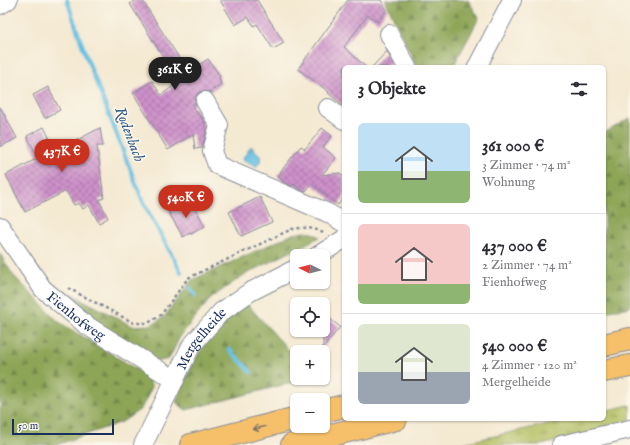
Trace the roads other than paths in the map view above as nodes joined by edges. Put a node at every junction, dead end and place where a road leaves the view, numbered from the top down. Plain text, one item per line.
1 (8, 0) edge
2 (512, 0) edge
3 (0, 5) edge
4 (389, 34) dead end
5 (406, 65) edge
6 (478, 65) edge
7 (206, 101) dead end
8 (328, 108) dead end
9 (342, 118) edge
10 (342, 222) edge
11 (0, 226) edge
12 (337, 238) edge
13 (325, 249) edge
14 (290, 272) edge
15 (630, 339) edge
16 (606, 345) edge
17 (630, 366) edge
18 (606, 371) edge
19 (175, 380) junction
20 (342, 406) edge
21 (330, 409) edge
22 (290, 420) edge
23 (388, 421) edge
24 (630, 429) edge
25 (600, 441) edge
26 (143, 445) edge
27 (191, 445) edge
28 (292, 445) edge
29 (561, 445) edge

1 - 3 street
2 - 6 street
4 - 5 street
7 - 10 street
8 - 9 street
11 - 19 street, Fienhofweg
12 - 13 street
14 - 19 street, Mergelheide
15 - 16 highway
17 - 18 highway
19 - 26 street, Mergelheide
20 - 21 highway
22 -> 27 highway
23 - 28 highway
24 - 25 street
25 - 29 street

